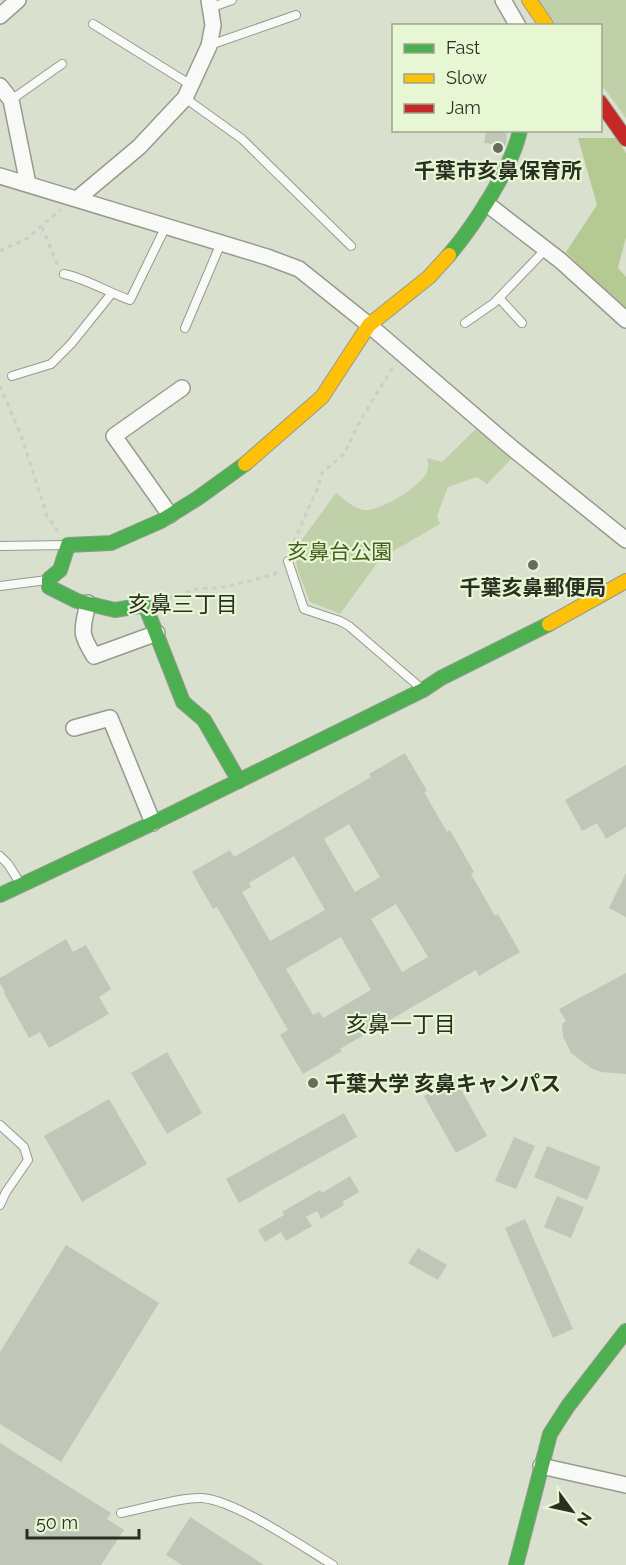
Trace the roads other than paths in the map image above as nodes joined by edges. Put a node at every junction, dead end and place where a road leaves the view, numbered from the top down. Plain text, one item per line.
1 (18, 0) edge
2 (232, 0) edge
3 (502, 0) edge
4 (529, 0) edge
5 (209, 4) edge
6 (296, 15) dead end
7 (0, 16) edge
8 (93, 24) dead end
9 (517, 24) edge
10 (546, 24) edge
11 (209, 46) junction
12 (62, 64) dead end
13 (0, 86) edge
14 (188, 92) junction
15 (11, 100) junction
16 (602, 105) edge
17 (520, 132) edge
18 (626, 139) edge
19 (0, 176) edge
20 (28, 184) junction
21 (75, 198) junction
22 (487, 204) junction
23 (166, 226) junction
24 (221, 243) junction
25 (351, 246) dead end
26 (546, 249) junction
27 (64, 274) road end
28 (112, 293) junction
29 (499, 298) junction
30 (626, 320) edge
31 (465, 323) dead end
32 (522, 323) dead end
33 (369, 325) junction
34 (185, 328) dead end
35 (12, 376) dead end
36 (182, 388) dead end
37 (170, 515) junction
38 (626, 540) edge
39 (68, 545) junction
40 (0, 546) edge
41 (288, 561) road end
42 (49, 579) junction
43 (626, 581) edge
44 (0, 586) edge
45 (88, 603) junction
46 (157, 633) junction
47 (423, 690) junction
48 (74, 728) dead end
49 (239, 781) junction
50 (153, 823) junction
51 (0, 856) edge
52 (21, 884) junction
53 (0, 895) edge
54 (0, 1125) edge
55 (0, 1205) edge
56 (626, 1331) edge
57 (541, 1466) junction
58 (626, 1485) edge
59 (121, 1513) dead end
60 (333, 1565) edge
61 (516, 1565) edge

1 - 7 street
2 - 5 lane
3 - 9 street
4 - 10 street
5 - 11 street
6 - 11 lane
8 - 14 lane
11 - 14 street
12 - 15 lane
13 - 15 street
14 - 21 street
14 - 25 lane
15 - 20 street
16 - 18 street
17 - 22 street
19 - 20 street
20 - 21 street
21 - 23 street
22 - 26 street
22 - 33 street
23 - 24 street
23 - 28 lane
24 - 33 street
24 - 34 lane
26 - 29 lane
26 - 30 street
27 - 28 lane
28 - 35 lane
29 - 31 lane
29 - 32 lane
33 - 37 street
33 - 38 street
36 - 37 street
37 - 39 street
39 - 40 lane
39 - 42 street
41 - 47 lane
42 - 44 lane
42 - 45 street
43 - 47 street
45 - 46 street
45 - 46 street
46 - 49 street
47 - 49 street
48 - 50 street
49 - 50 street
50 - 52 street
51 - 52 lane
52 - 53 street
54 - 55 lane
56 - 57 street
57 - 58 street
57 - 61 street
59 - 60 lane

